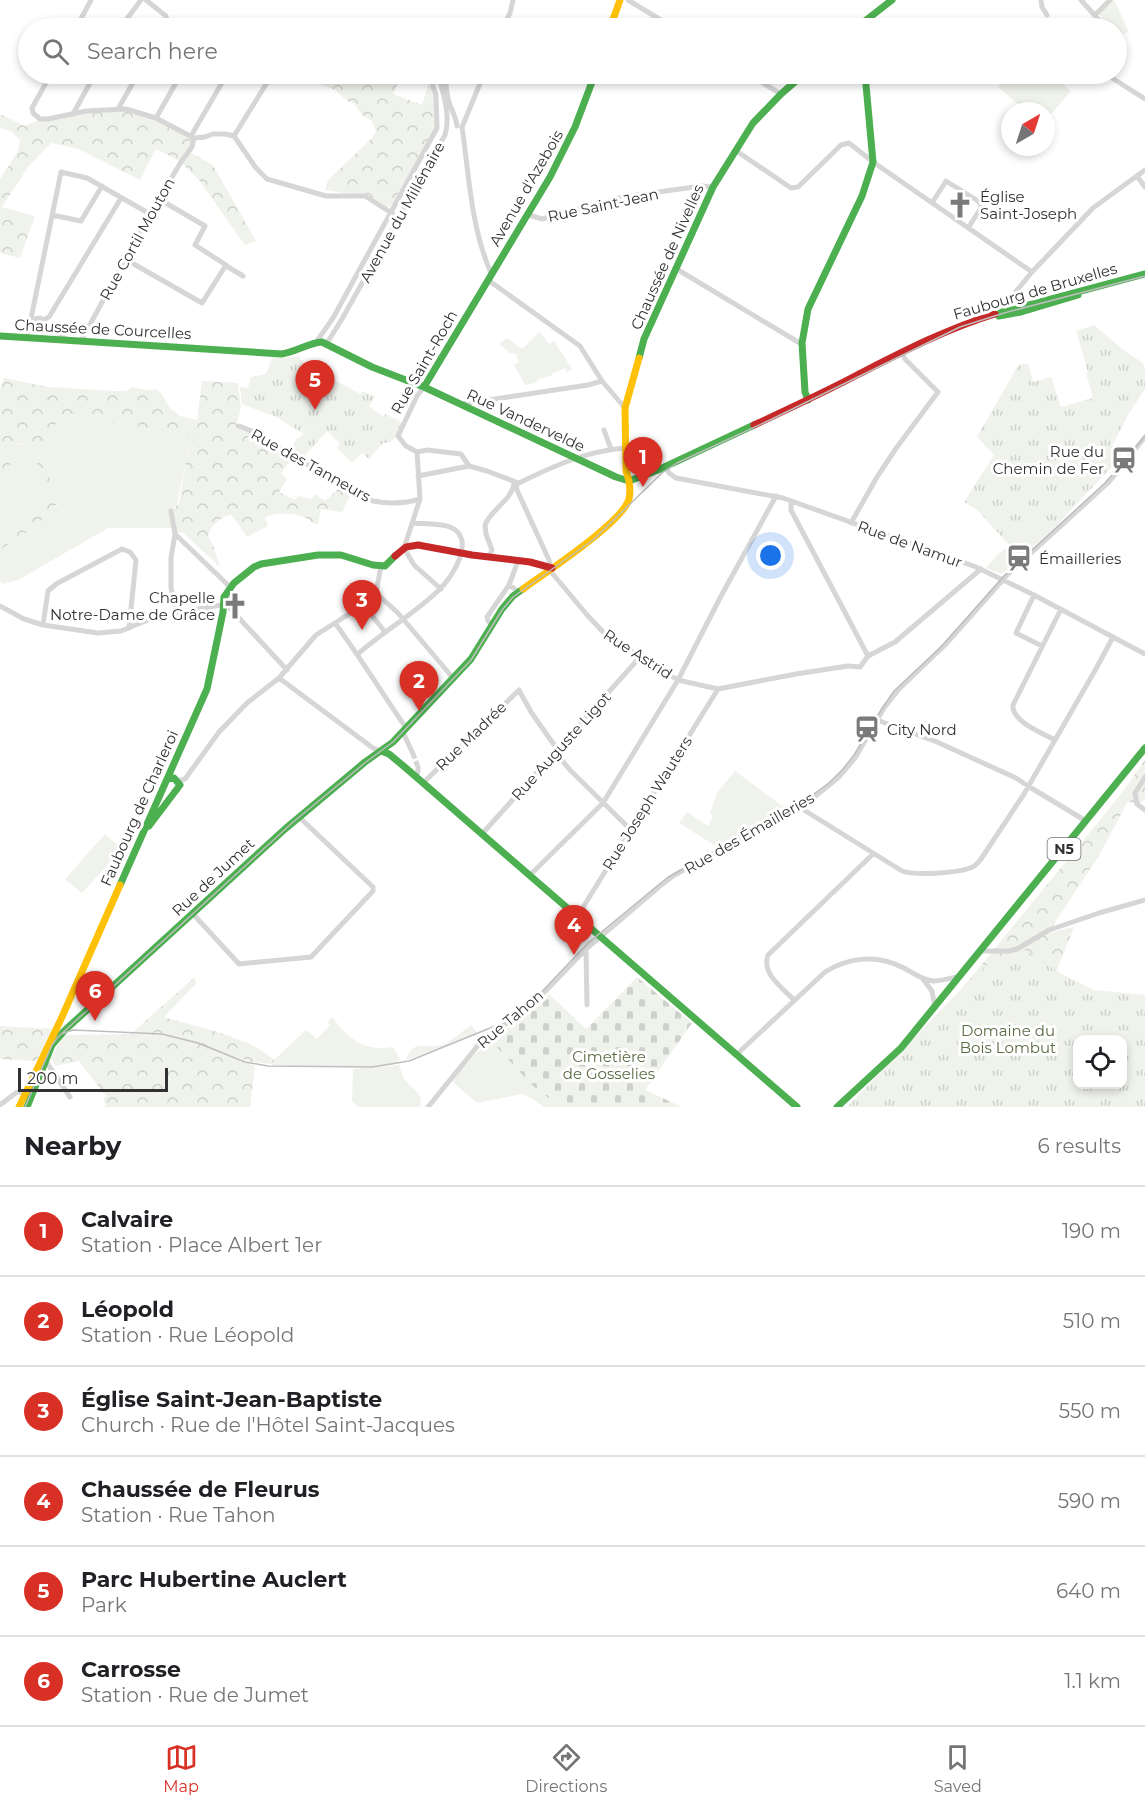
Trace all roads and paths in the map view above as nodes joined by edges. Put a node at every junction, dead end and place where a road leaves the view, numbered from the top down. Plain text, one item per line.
1 (91, 0) edge
2 (141, 0) edge
3 (146, 0) edge
4 (513, 0) edge
5 (620, 0) edge
6 (628, 0) edge
7 (892, 0) edge
8 (1041, 0) edge
9 (1081, 0) edge
10 (1110, 0) edge
11 (1047, 15) dead end
12 (1095, 15) junction
13 (81, 18) edge
14 (128, 18) edge
15 (166, 18) edge
16 (508, 18) edge
17 (614, 18) edge
18 (658, 18) edge
19 (870, 18) edge
20 (1098, 18) edge
21 (45, 84) edge
22 (90, 84) edge
23 (132, 84) edge
24 (175, 84) edge
25 (221, 84) edge
26 (266, 84) edge
27 (432, 84) edge
28 (440, 84) edge
29 (446, 84) edge
30 (479, 84) edge
31 (591, 84) edge
32 (764, 84) edge
33 (792, 84) edge
34 (866, 84) edge
35 (1121, 84) edge
36 (780, 94) junction
37 (1145, 99) edge
38 (118, 109) junction
39 (73, 114) junction
40 (156, 118) junction
41 (459, 126) junction
42 (447, 127) junction
43 (437, 128) junction
44 (234, 136) junction
45 (192, 137) junction
46 (735, 150) junction
47 (873, 162) junction
48 (1145, 170) edge
49 (1137, 176) junction
50 (102, 186) junction
51 (713, 187) junction
52 (1145, 187) edge
53 (121, 198) junction
54 (159, 199) junction
55 (932, 203) junction
56 (392, 213) junction
57 (150, 214) junction
58 (529, 215) junction
59 (51, 216) junction
60 (398, 217) junction
61 (968, 228) junction
62 (125, 259) junction
63 (225, 265) junction
64 (675, 268) junction
65 (1032, 272) junction
66 (1145, 274) edge
67 (243, 276) dead end
68 (490, 277) junction
69 (1145, 278) edge
70 (343, 300) junction
71 (350, 304) junction
72 (1011, 311) junction
73 (43, 320) junction
74 (31, 321) junction
75 (0, 336) edge
76 (27, 338) junction
77 (67, 340) junction
78 (81, 341) junction
79 (317, 341) junction
80 (327, 343) junction
81 (802, 343) junction
82 (902, 354) junction
83 (602, 381) junction
84 (424, 387) junction
85 (808, 400) junction
86 (474, 407) junction
87 (625, 408) junction
88 (238, 426) dead end
89 (604, 430) dead end
90 (1145, 437) edge
91 (625, 448) junction
92 (611, 449) junction
93 (417, 452) junction
94 (574, 458) junction
95 (469, 466) junction
96 (666, 467) junction
97 (418, 476) junction
98 (629, 481) junction
99 (515, 482) junction
100 (515, 490) junction
101 (776, 496) junction
102 (420, 499) junction
103 (791, 501) junction
104 (627, 503) joint
105 (171, 511) dead end
106 (412, 523) junction
107 (851, 523) junction
108 (175, 534) junction
109 (404, 548) junction
110 (462, 554) junction
111 (489, 556) junction
112 (518, 561) junction
113 (381, 566) junction
114 (552, 568) junction
115 (981, 569) junction
116 (1002, 580) junction
117 (509, 585) junction
118 (230, 588) junction
119 (441, 589) junction
120 (518, 591) junction
121 (376, 593) junction
122 (1034, 595) junction
123 (225, 604) junction
124 (0, 606) edge
125 (1061, 609) junction
126 (177, 611) junction
127 (370, 613) dead end
128 (487, 617) junction
129 (403, 619) junction
130 (335, 623) junction
131 (482, 623) dead end
132 (42, 625) junction
133 (493, 625) junction
134 (129, 628) junction
135 (385, 632) junction
136 (1113, 637) junction
137 (1042, 646) junction
138 (358, 654) junction
139 (1145, 654) edge
140 (868, 656) junction
141 (640, 657) junction
142 (287, 670) junction
143 (279, 678) junction
144 (453, 678) junction
145 (678, 680) junction
146 (718, 690) junction
147 (877, 720) junction
148 (405, 730) junction
149 (1055, 740) junction
150 (1145, 748) edge
151 (381, 751) junction
152 (556, 751) junction
153 (413, 754) tunnel mouth
154 (418, 766) tunnel mouth
155 (415, 776) junction
156 (1145, 777) edge
157 (173, 778) junction
158 (424, 783) junction
159 (1028, 786) junction
160 (162, 792) junction
161 (171, 798) junction
162 (603, 803) junction
163 (801, 805) junction
164 (1145, 810) edge
165 (299, 817) junction
166 (1086, 821) junction
167 (631, 830) junction
168 (482, 834) junction
169 (873, 854) junction
170 (529, 876) junction
171 (1145, 900) edge
172 (193, 914) junction
173 (577, 917) junction
174 (600, 937) junction
175 (586, 949) junction
176 (982, 951) junction
177 (963, 975) junction
178 (81, 978) junction
179 (921, 978) junction
180 (794, 1000) junction
181 (587, 1005) dead end
182 (935, 1008) junction
183 (66, 1023) junction
184 (736, 1055) junction
185 (43, 1060) junction
186 (29, 1094) junction
187 (70, 1097) dead end
188 (0, 1105) edge
189 (19, 1107) edge
190 (27, 1107) edge
191 (428, 1107) edge
192 (796, 1107) edge
193 (837, 1107) edge

1 - 13 street
2 - 14 street
3 - 15 street
4 - 16 street
5 - 17 main road
6 - 18 street
7 - 19 main road
8 - 11 street
9 - 12 street
10 - 12 street
12 - 20 street
21 - 39 street
22 - 39 street
23 - 38 street
24 - 40 street
25 - 45 street, Rue Cortil Mouton
26 - 44 street
27 - 43 street, Avenue du Millénaire
28 - 42 street, Avenue du Millénaire
29 - 41 street
30 - 41 street
31 - 58 main road, Avenue d'Azebois
32 - 36 street
33 - 36 main road, Chaussée de Nivelles
34 - 47 main road
35 - 37 street
36 - 46 main road, Chaussée de Nivelles
38 - 39 street
38 - 40 street
40 - 45 street
41 - 42 street
41 - 68 street
42 - 43 street
42 - 60 street, Avenue du Millénaire
43 - 56 street, Avenue du Millénaire
44 - 45 street
44 - 56 street
45 - 54 street, Rue Cortil Mouton
46 - 47 street
46 - 51 main road, Chaussée de Nivelles
47 - 55 street
47 - 81 main road
48 - 49 street
49 - 52 street
49 - 65 street
50 - 53 street
50 - 59 street
50 - 59 street
51 - 58 street, Rue Saint-Jean
51 - 64 main road, Chaussée de Nivelles
53 - 57 street
53 - 73 street
54 - 57 street, Rue Cortil Mouton
54 - 63 street
55 - 61 street
55 - 61 street
56 - 60 street
56 - 70 street, Avenue du Millénaire
57 - 62 street, Rue Cortil Mouton
58 - 68 main road, Avenue d'Azebois
59 - 74 street
60 - 71 street, Avenue du Millénaire
61 - 65 street
62 - 63 street
62 - 78 street, Rue Cortil Mouton
63 - 67 street
64 - 81 street
64 - 87 main road, Chaussée de Nivelles
65 - 72 street
66 - 72 main road, Faubourg de Bruxelles
68 - 83 street
68 - 84 main road, Rue Saint-Roch
69 - 72 main road, Faubourg de Bruxelles
70 - 71 street
70 - 79 street, Avenue du Millénaire
71 - 80 street, Avenue du Millénaire
72 - 82 main road, Faubourg de Bruxelles
73 - 74 street
73 - 77 street
74 - 76 street
75 - 76 main road, Chaussée de Courcelles
76 - 77 main road, Chaussée de Courcelles
77 - 78 main road, Chaussée de Courcelles
78 - 79 main road, Chaussée de Courcelles
79 - 80 main road, Rue Vandervelde
80 - 84 main road, Rue Vandervelde
81 - 85 main road
82 - 85 main road, Faubourg de Bruxelles
82 - 107 street
83 - 86 street
83 - 87 street
84 - 86 main road, Rue Vandervelde
84 - 93 street, Rue Saint-Roch
85 - 96 main road, Faubourg de Bruxelles
86 - 94 main road, Rue Vandervelde
87 - 91 main road, Chaussée de Nivelles
88 - 102 street, Rue des Tanneurs
89 - 92 street
90 - 116 street
91 - 92 street
91 - 98 main road, Chaussée de Nivelles
92 - 94 street
93 - 95 street
93 - 97 street
94 - 98 main road, Rue Vandervelde
94 - 99 street
95 - 97 street
95 - 99 street
96 - 98 main road, Faubourg de Bruxelles
96 - 101 street, Rue de Namur
97 - 102 street
98 - 104 main road, Chaussée de Nivelles
99 - 100 street
100 - 111 street
100 - 114 street, Rue Astrid
101 - 103 street, Rue de Namur
101 - 145 street
102 - 106 street
103 - 107 street, Rue de Namur
103 - 140 street
104 - 114 main road, Rue de Jumet
105 - 108 street
106 - 109 street
106 - 110 street
107 - 115 street, Rue de Namur
108 - 118 street
108 - 126 street
109 - 110 main road
109 - 113 main road
109 - 119 street
110 - 111 main road
110 - 119 street
111 - 112 main road
112 - 114 main road
112 - 117 street
113 - 118 main road
113 - 121 street
114 - 120 main road, Rue de Jumet
114 - 141 street, Rue Astrid
115 - 116 street, Rue de Namur
115 - 140 street
116 - 122 street, Rue de Namur
116 - 147 street, Rue des Émailleries
117 - 120 street
117 - 128 street
118 - 123 main road, Faubourg de Charleroi
119 - 129 street
120 - 133 main road, Rue de Jumet
121 - 129 street
121 - 130 street
122 - 125 street, Rue de Namur
122 - 137 street
123 - 126 street
123 - 142 street
123 - 157 main road, Faubourg de Charleroi
124 - 132 street
125 - 136 street, Rue de Namur
125 - 137 street
126 - 134 street
127 - 135 street
128 - 131 street
128 - 133 street
129 - 135 street
129 - 144 street
130 - 138 street
130 - 142 street
132 - 134 street
132 - 134 street
133 - 144 main road, Rue de Jumet
135 - 138 street
136 - 139 street, Rue de Namur
136 - 149 street
137 - 149 street
138 - 148 street
140 - 146 street
141 - 145 street, Rue Astrid
141 - 152 street, Rue Auguste Ligot
142 - 143 street
143 - 151 street
143 - 157 street
144 - 148 main road, Rue de Jumet
145 - 146 street, Rue Astrid
145 - 162 street
146 - 167 street, Rue Joseph Wauters
147 - 159 street
147 - 163 street, Rue des Émailleries
148 - 151 main road, Rue de Jumet
148 - 153 street
149 - 159 street
150 - 166 main road, N5
151 - 155 main road
151 - 165 main road, Rue de Jumet
152 - 158 street, Rue Madrée
152 - 162 street
152 - 168 street, Rue Auguste Ligot
154 - 155 street
155 - 158 main road
156 - 164 street
157 - 160 main road, Faubourg de Charleroi
157 - 161 main road
158 - 168 main road
159 - 166 street
159 - 169 street
160 - 161 main road
160 - 178 main road, Faubourg de Charleroi
161 - 178 main road
162 - 167 street
162 - 170 street
163 - 169 street
163 - 174 street, Rue des Émailleries
165 - 172 main road, Rue de Jumet
165 - 172 street
166 - 176 main road, N5
167 - 173 street, Rue Joseph Wauters
168 - 170 main road
169 - 180 street
170 - 173 main road
171 - 176 street
172 - 183 main road, Rue de Jumet
173 - 174 main road
174 - 175 street, Rue Tahon
174 - 184 main road
175 - 181 street
175 - 191 street, Rue Tahon
176 - 177 main road, N5
177 - 179 street
177 - 182 main road, N5
178 - 183 main road, Faubourg de Charleroi
179 - 180 street
179 - 182 street
180 - 184 street
182 - 193 main road, N5
183 - 185 main road
183 - 185 main road
184 - 192 main road
185 - 186 main road
185 - 187 street
186 - 188 street
186 - 189 main road
186 - 190 main road

